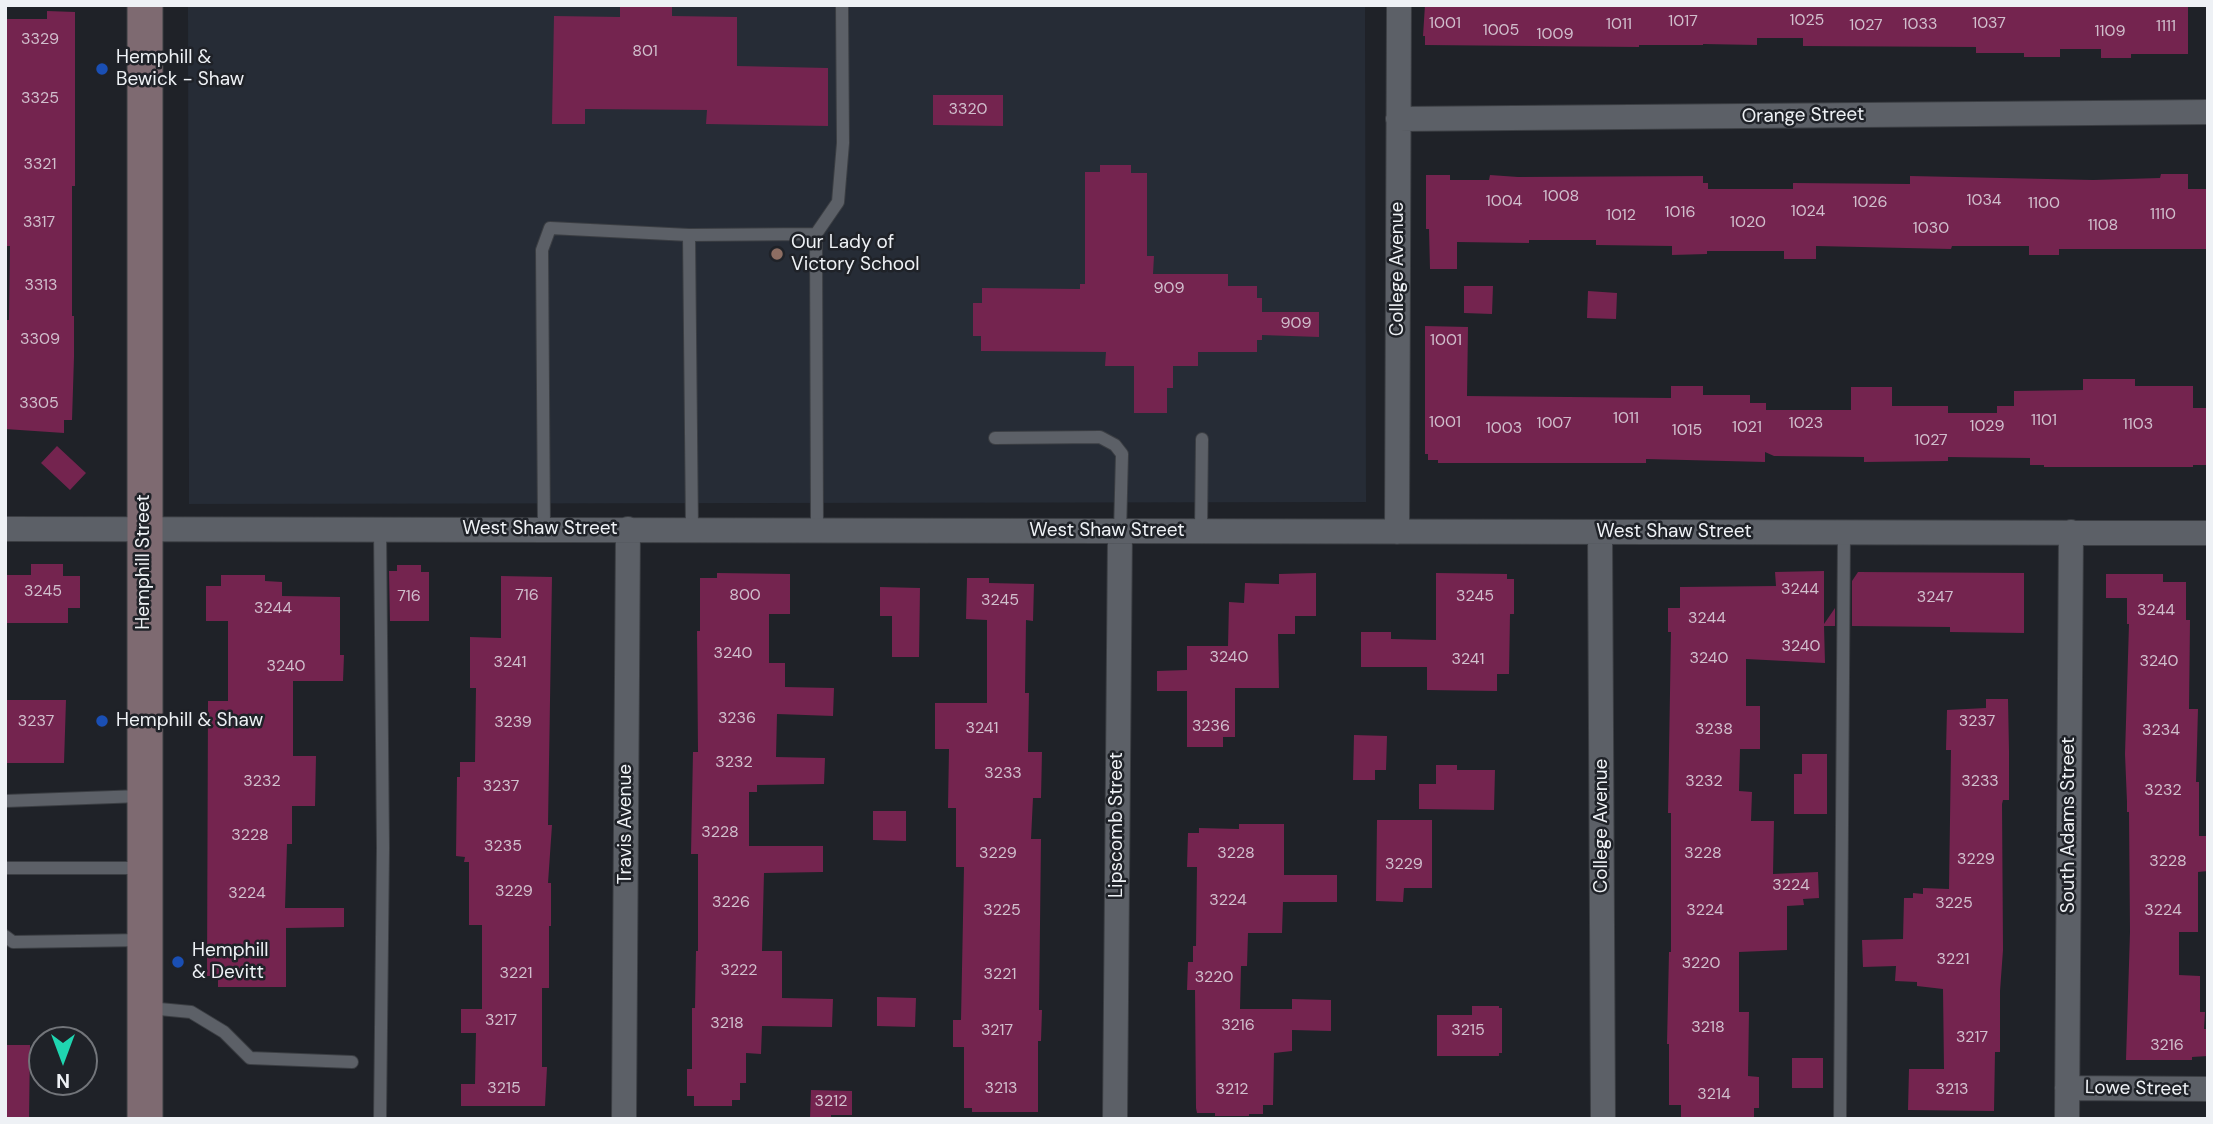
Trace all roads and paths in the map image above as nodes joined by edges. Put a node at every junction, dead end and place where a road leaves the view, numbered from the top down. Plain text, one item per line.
1 (145, 5) edge
2 (842, 5) edge
3 (1399, 5) edge
4 (2208, 112) edge
5 (1398, 119) junction
6 (816, 234) junction
7 (689, 235) junction
8 (995, 438) dead end
9 (1202, 439) dead end
10 (5, 529) edge
11 (144, 529) junction
12 (380, 529) junction
13 (544, 529) junction
14 (628, 529) junction
15 (692, 530) junction
16 (817, 530) junction
17 (1120, 532) junction
18 (1201, 532) junction
19 (1397, 532) junction
20 (1844, 532) junction
21 (2071, 532) junction
22 (1600, 533) junction
23 (2208, 533) edge
24 (145, 796) junction
25 (5, 801) edge
26 (5, 868) edge
27 (145, 868) junction
28 (5, 936) edge
29 (145, 940) junction
30 (145, 1007) junction
31 (352, 1062) dead end
32 (2067, 1088) junction
33 (2208, 1089) edge
34 (145, 1119) edge
35 (380, 1119) edge
36 (624, 1119) edge
37 (1115, 1119) edge
38 (1603, 1119) edge
39 (1840, 1119) edge
40 (2067, 1119) edge

1 - 11 main road, Hemphill Street
2 - 6 lane
3 - 5 street, College Avenue
4 - 5 street, Orange Street
5 - 19 street, College Avenue
6 - 7 lane
6 - 16 lane
7 - 13 lane
7 - 15 lane
8 - 17 lane
9 - 18 lane
10 - 11 street, West Shaw Street
11 - 12 street, West Shaw Street
11 - 24 main road, Hemphill Street
12 - 13 street, West Shaw Street
12 - 35 lane
13 - 14 street, West Shaw Street
14 - 15 street, West Shaw Street
14 - 36 street, Travis Avenue
15 - 16 street, West Shaw Street
16 - 17 street, West Shaw Street
17 - 18 street, West Shaw Street
17 - 37 street, Lipscomb Street
18 - 19 street, West Shaw Street
19 - 22 street, West Shaw Street
20 - 21 street, West Shaw Street
20 - 22 street, West Shaw Street
20 - 39 lane
21 - 23 street, West Shaw Street
21 - 32 street, South Adams Street
22 - 38 street, College Avenue
24 - 25 lane
24 - 27 main road, Hemphill Street
26 - 27 lane
27 - 29 main road, Hemphill Street
28 - 29 lane
29 - 30 main road, Hemphill Street
30 - 31 lane
30 - 34 main road, Hemphill Street
32 - 33 street, Lowe Street
32 - 40 street, South Adams Street

